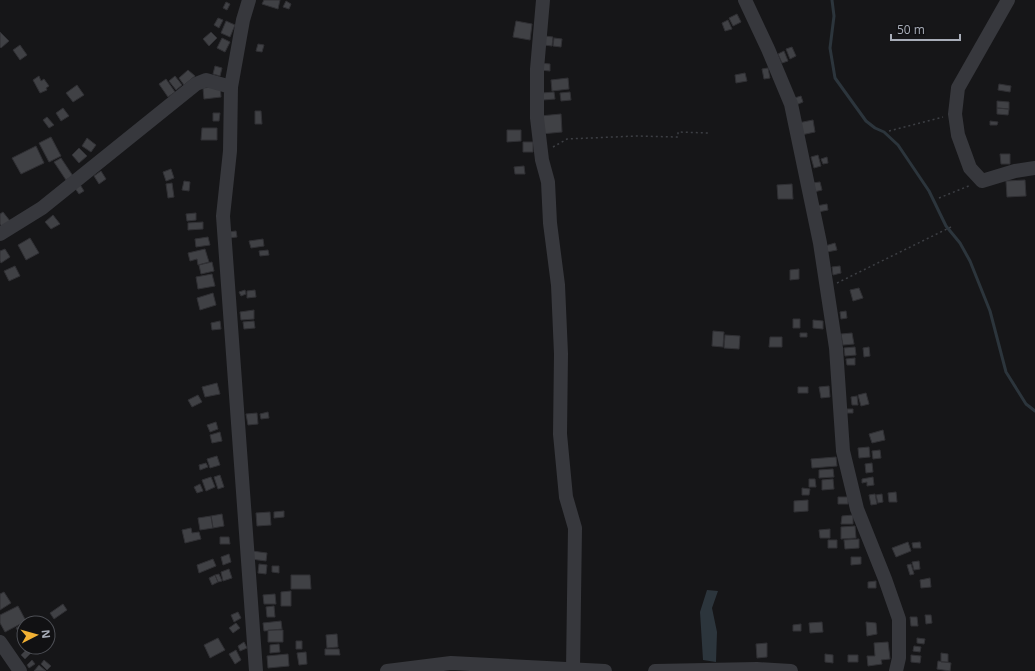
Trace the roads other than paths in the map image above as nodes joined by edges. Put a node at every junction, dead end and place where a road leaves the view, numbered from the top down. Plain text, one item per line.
1 (249, 0) edge
2 (543, 0) edge
3 (745, 0) edge
4 (1008, 0) edge
5 (232, 87) junction
6 (1035, 168) edge
7 (0, 234) edge
8 (0, 642) edge
9 (534, 669) edge
10 (573, 669) junction
11 (20, 671) edge
12 (256, 671) edge
13 (387, 671) edge
14 (605, 671) edge
15 (655, 671) edge
16 (791, 671) edge
17 (896, 671) edge

1 - 5 street
2 - 10 street
3 - 17 street
4 - 6 street
5 - 7 street
5 - 12 street
8 - 11 street
9 - 10 street
9 - 13 street
10 - 14 street
15 - 16 street

